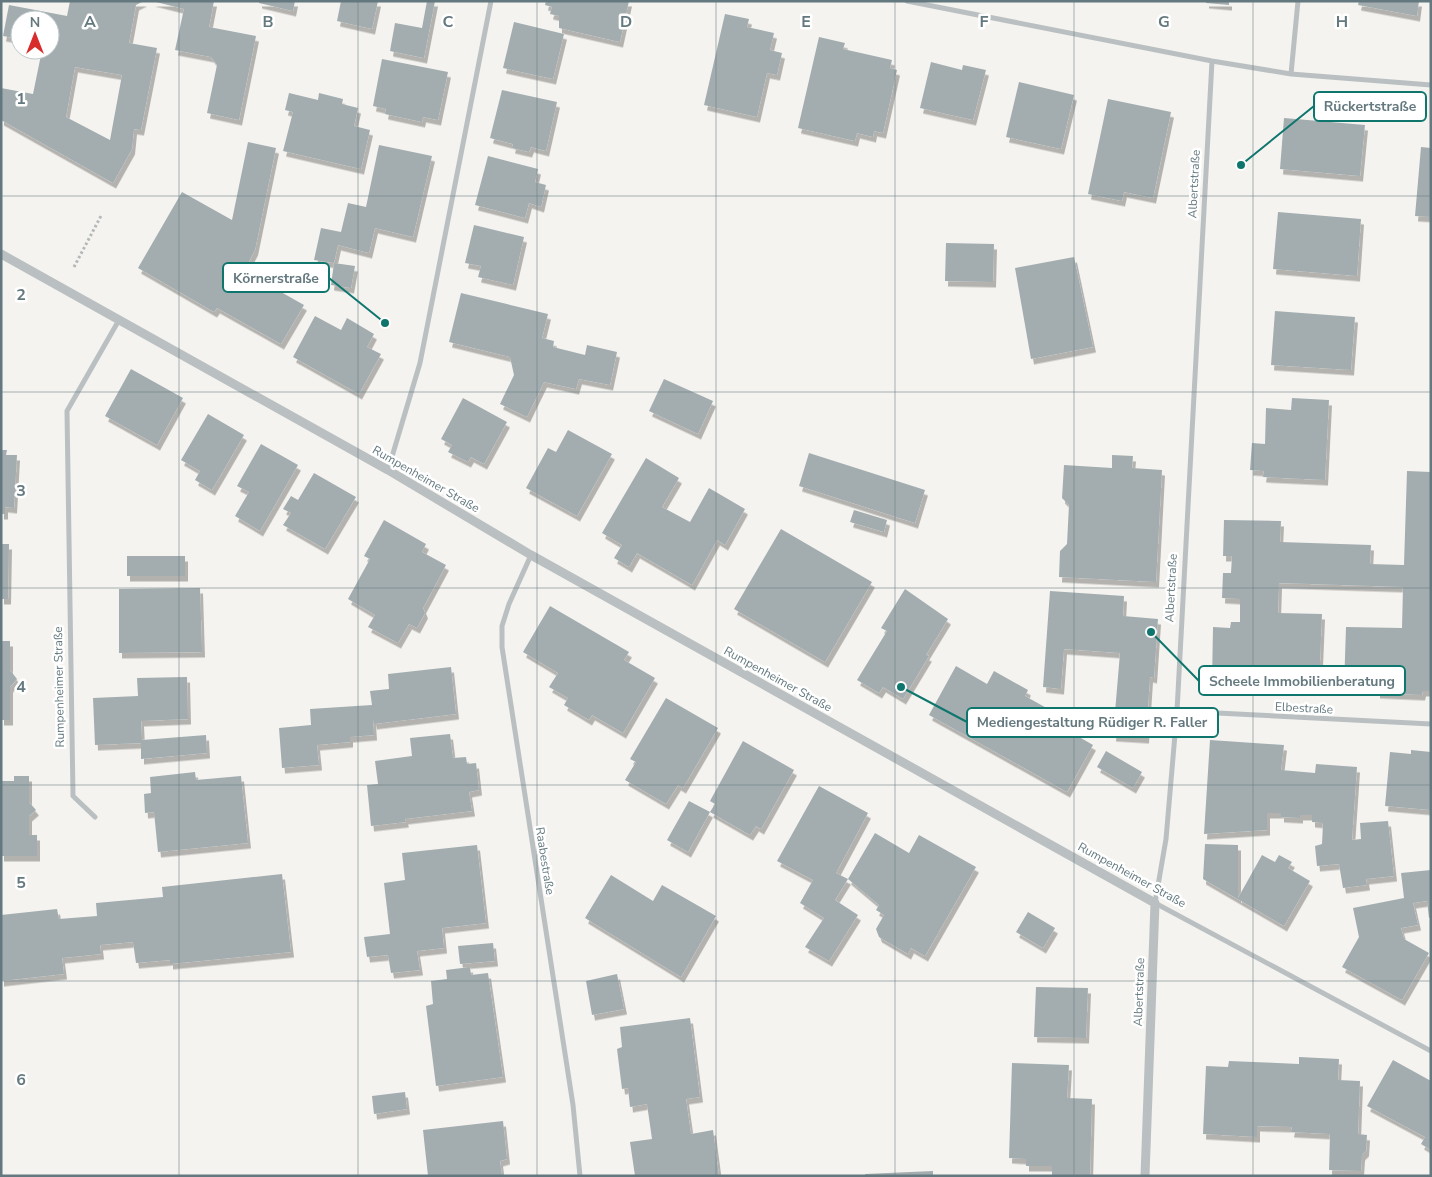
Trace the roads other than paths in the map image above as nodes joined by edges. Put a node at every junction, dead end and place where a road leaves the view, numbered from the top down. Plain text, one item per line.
1 (491, 1) edge
2 (907, 1) edge
3 (1298, 1) edge
4 (1212, 61) junction
5 (1291, 74) junction
6 (1431, 85) edge
7 (1, 254) edge
8 (119, 320) junction
9 (388, 470) junction
10 (531, 555) junction
11 (1177, 711) junction
12 (1431, 724) edge
13 (95, 817) dead end
14 (1155, 903) junction
15 (1431, 1051) edge
16 (580, 1176) edge
17 (1145, 1176) edge

1 - 9 street
2 - 4 street
3 - 5 street
4 - 5 street
4 - 11 street, Albertstraße
5 - 6 street
7 - 8 street, Rumpenheimer Straße
8 - 9 street, Rumpenheimer Straße
8 - 13 street, Rumpenheimer Straße
9 - 10 street, Rumpenheimer Straße
10 - 14 street, Rumpenheimer Straße
10 - 16 street, Raabestraße
11 - 12 street, Elbestraße
11 - 14 street, Albertstraße
14 - 15 street, Rumpenheimer Straße
14 - 17 street, Albertstraße

